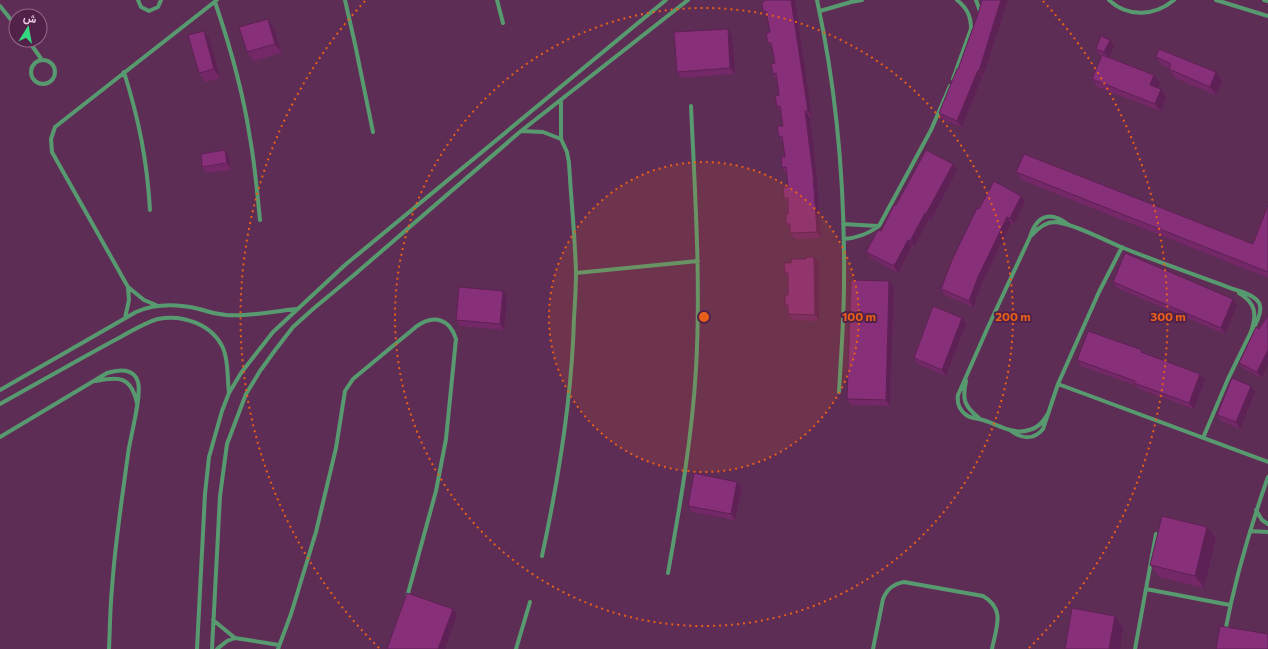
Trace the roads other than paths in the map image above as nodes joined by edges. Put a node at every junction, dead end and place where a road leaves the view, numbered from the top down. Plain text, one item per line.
1 (138, 0) edge
2 (161, 0) edge
3 (345, 0) edge
4 (497, 0) edge
5 (666, 0) edge
6 (688, 0) edge
7 (817, 0) edge
8 (862, 0) edge
9 (957, 0) edge
10 (976, 0) edge
11 (1109, 0) edge
12 (1174, 0) edge
13 (1216, 0) edge
14 (1264, 0) edge
15 (216, 1) edge
16 (1268, 1) edge
17 (982, 5) edge
18 (0, 6) edge
19 (820, 11) junction
20 (8, 16) edge
21 (1268, 16) edge
22 (503, 23) dead end
23 (34, 48) edge
24 (42, 60) junction
25 (124, 72) junction
26 (561, 100) junction
27 (691, 106) dead end
28 (521, 131) junction
29 (373, 132) dead end
30 (562, 139) junction
31 (150, 210) dead end
32 (260, 220) dead end
33 (843, 224) junction
34 (879, 226) junction
35 (844, 239) junction
36 (1122, 247) junction
37 (698, 261) junction
38 (576, 273) junction
39 (128, 287) junction
40 (1233, 290) junction
41 (156, 305) junction
42 (297, 309) junction
43 (124, 319) junction
44 (1251, 332) junction
45 (966, 378) junction
46 (94, 381) junction
47 (1058, 384) junction
48 (0, 390) edge
49 (839, 392) dead end
50 (229, 393) junction
51 (137, 403) junction
52 (0, 404) edge
53 (1049, 412) junction
54 (979, 419) junction
55 (1010, 430) junction
56 (0, 437) edge
57 (1202, 438) junction
58 (1268, 462) edge
59 (1268, 477) edge
60 (1256, 510) junction
61 (1268, 524) edge
62 (1250, 531) junction
63 (1268, 532) edge
64 (1156, 534) edge
65 (542, 556) dead end
66 (668, 573) dead end
67 (1146, 589) junction
68 (407, 599) edge
69 (530, 602) dead end
70 (1230, 605) junction
71 (213, 620) junction
72 (1225, 634) edge
73 (235, 638) junction
74 (278, 647) edge
75 (109, 649) edge
76 (196, 649) edge
77 (212, 649) edge
78 (217, 649) edge
79 (516, 649) edge
80 (874, 649) edge
81 (992, 649) edge
82 (1135, 649) edge

1 - 2 street
3 - 29 street
4 - 22 street
5 - 42 street
6 - 26 street
7 - 19 street
8 - 19 street
9 - 34 street
10 - 17 street
11 - 12 street
13 - 21 street
14 - 16 street
15 - 25 street
15 - 32 street
18 - 20 street
19 - 33 street
23 - 24 street
24 - 24 street
25 - 31 street
25 - 39 street
26 - 28 street
26 - 30 street
27 - 37 street
28 - 30 street
28 - 71 street
30 - 38 street
33 - 34 street
33 - 35 street
34 - 35 street
35 - 49 street
36 - 40 street
36 - 45 street
36 - 47 street
37 - 38 street
37 - 66 street
38 - 65 street
39 - 41 street
39 - 43 street
40 - 44 street
40 - 44 street
41 - 42 street
41 - 43 street
42 - 50 street
43 - 48 street
44 - 57 street
45 - 54 street
45 - 54 street
46 - 51 street
46 - 51 street
46 - 56 street
47 - 53 street
47 - 57 street
50 - 52 street
50 - 76 street
51 - 75 street
53 - 55 street
53 - 55 street
54 - 55 street
57 - 58 street
59 - 60 street
60 - 61 street
60 - 62 street
62 - 63 street
62 - 70 street
64 - 67 street
67 - 70 street
67 - 82 street
68 - 74 street
69 - 79 street
70 - 72 street
71 - 73 street
71 - 77 street
73 - 74 street
73 - 78 street
80 - 81 street

